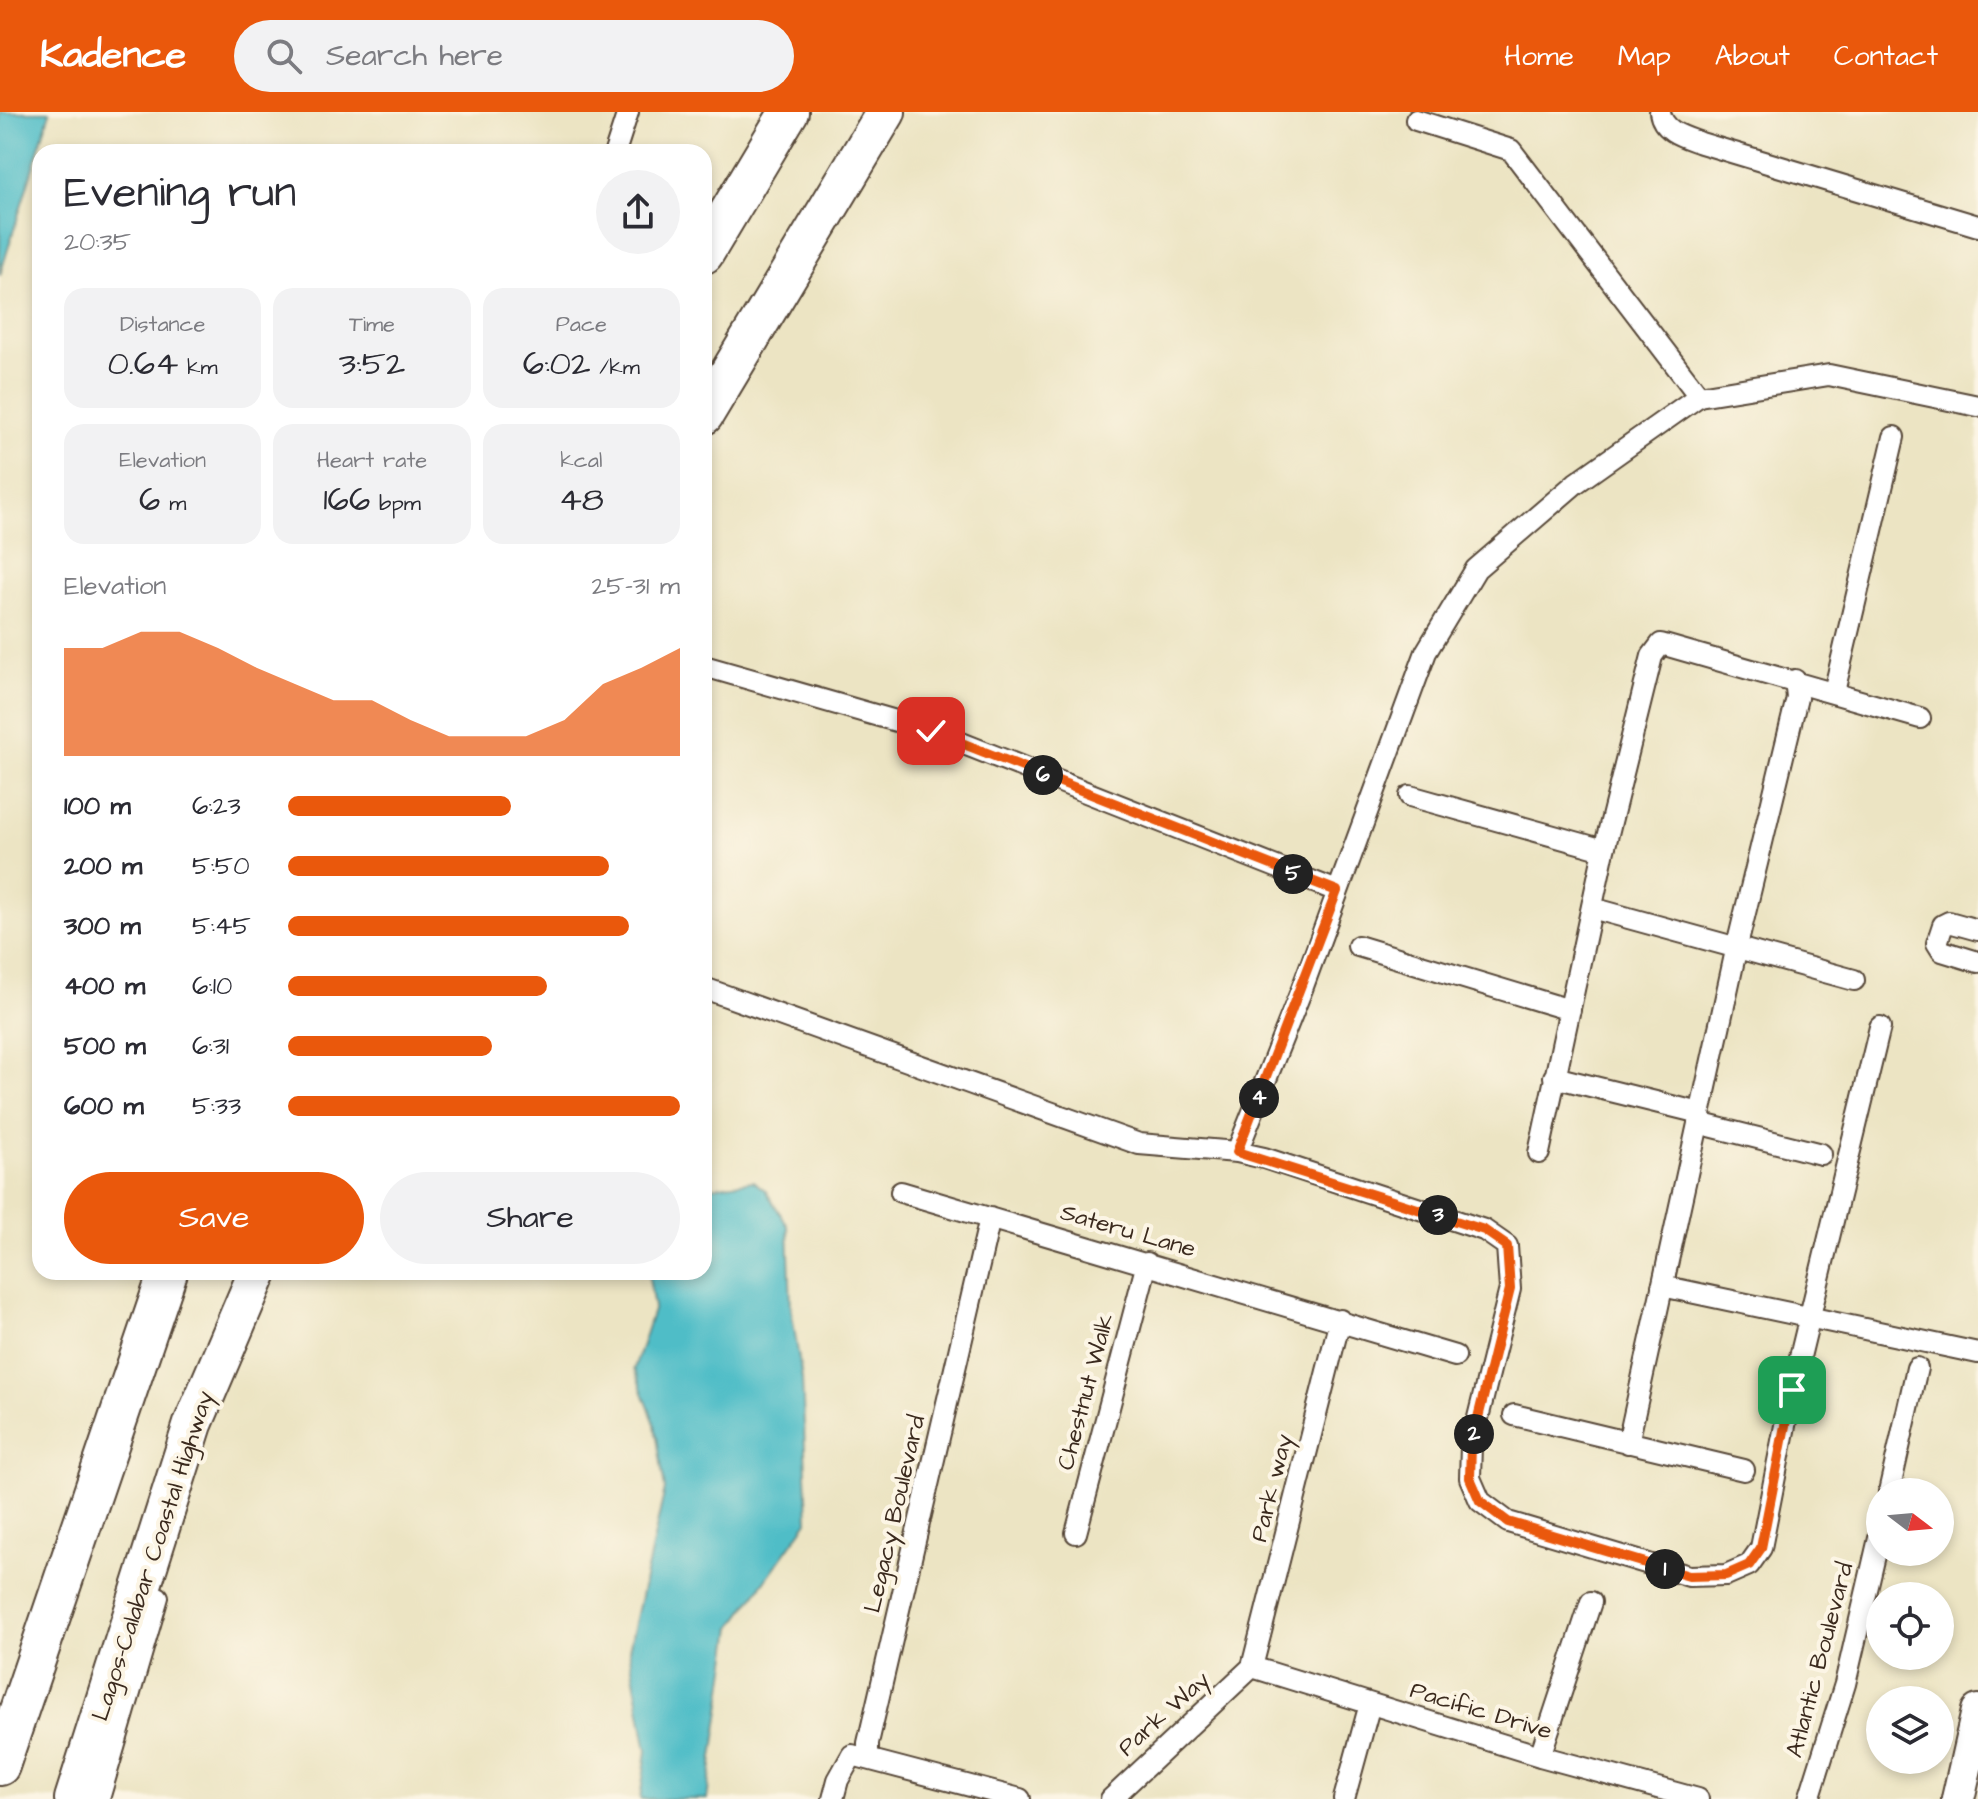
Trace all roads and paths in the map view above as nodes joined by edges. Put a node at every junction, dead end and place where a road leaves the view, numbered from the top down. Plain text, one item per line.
1 (628, 112) edge
2 (789, 112) edge
3 (886, 112) edge
4 (1660, 112) edge
5 (1416, 120) dead end
6 (618, 144) edge
7 (1978, 226) edge
8 (712, 241) edge
9 (1699, 396) junction
10 (712, 402) edge
11 (1978, 406) edge
12 (1894, 437) dead end
13 (712, 668) edge
14 (1795, 680) junction
15 (1834, 692) junction
16 (1920, 718) dead end
17 (1410, 796) dead end
18 (1604, 850) junction
19 (1337, 891) junction
20 (1592, 908) junction
21 (1978, 930) edge
22 (1358, 946) dead end
23 (1737, 946) junction
24 (1978, 962) edge
25 (1854, 980) dead end
26 (712, 991) edge
27 (1570, 1010) junction
28 (1880, 1027) dead end
29 (1554, 1077) junction
30 (1699, 1118) junction
31 (1237, 1152) junction
32 (1539, 1153) dead end
33 (1821, 1154) dead end
34 (901, 1192) dead end
35 (990, 1218) junction
36 (1147, 1263) junction
37 (165, 1280) edge
38 (255, 1280) edge
39 (1662, 1286) junction
40 (1812, 1315) junction
41 (1340, 1320) junction
42 (1978, 1353) edge
43 (1455, 1356) dead end
44 (1917, 1368) dead end
45 (1514, 1415) dead end
46 (1628, 1443) junction
47 (1744, 1470) dead end
48 (1892, 1478) edge
49 (1076, 1533) dead end
50 (1873, 1566) edge
51 (158, 1597) dead end
52 (1591, 1602) dead end
53 (1252, 1667) junction
54 (1370, 1704) junction
55 (1978, 1711) edge
56 (1540, 1756) junction
57 (868, 1759) junction
58 (0, 1766) edge
59 (74, 1799) edge
60 (99, 1799) edge
61 (833, 1799) edge
62 (1020, 1799) edge
63 (1111, 1799) edge
64 (1344, 1799) edge
65 (1698, 1799) edge
66 (1809, 1799) edge
67 (1958, 1799) edge

1 - 6 street
2 - 8 highway
3 - 10 highway
4 - 7 street
5 - 9 street
9 - 11 street
9 - 19 street
12 - 15 street
13 - 19 street
14 - 15 street
14 - 18 street
14 - 23 street
15 - 16 street
17 - 18 street
18 - 20 street
19 - 31 street
20 - 23 street
20 - 27 street
21 - 24 street
22 - 27 street
23 - 25 street
23 - 30 street
26 - 31 street
27 - 29 street
28 - 40 street
29 - 30 street
29 - 32 street
30 - 33 street
30 - 39 street
31 - 40 street
34 - 35 street, Sateru Lane
35 - 36 street, Sateru Lane
35 - 57 street, Legacy Boulevard
36 - 41 street, Sateru Lane
36 - 49 street, Chestnut Walk
37 - 58 highway
38 - 59 highway, Lagos-Calabar Coastal Highway
39 - 40 street
39 - 46 street
40 - 42 street
41 - 43 street, Sateru Lane
41 - 53 street, Park way
44 - 48 street
45 - 46 street
46 - 47 street
50 - 66 street, Atlantic Boulevard
51 - 60 street
52 - 56 street
53 - 54 street, Pacific Drive
53 - 63 street, Park Way
54 - 56 street, Pacific Drive
54 - 64 street
55 - 67 main road
56 - 65 street, Pacific Drive
57 - 61 street
57 - 62 street

